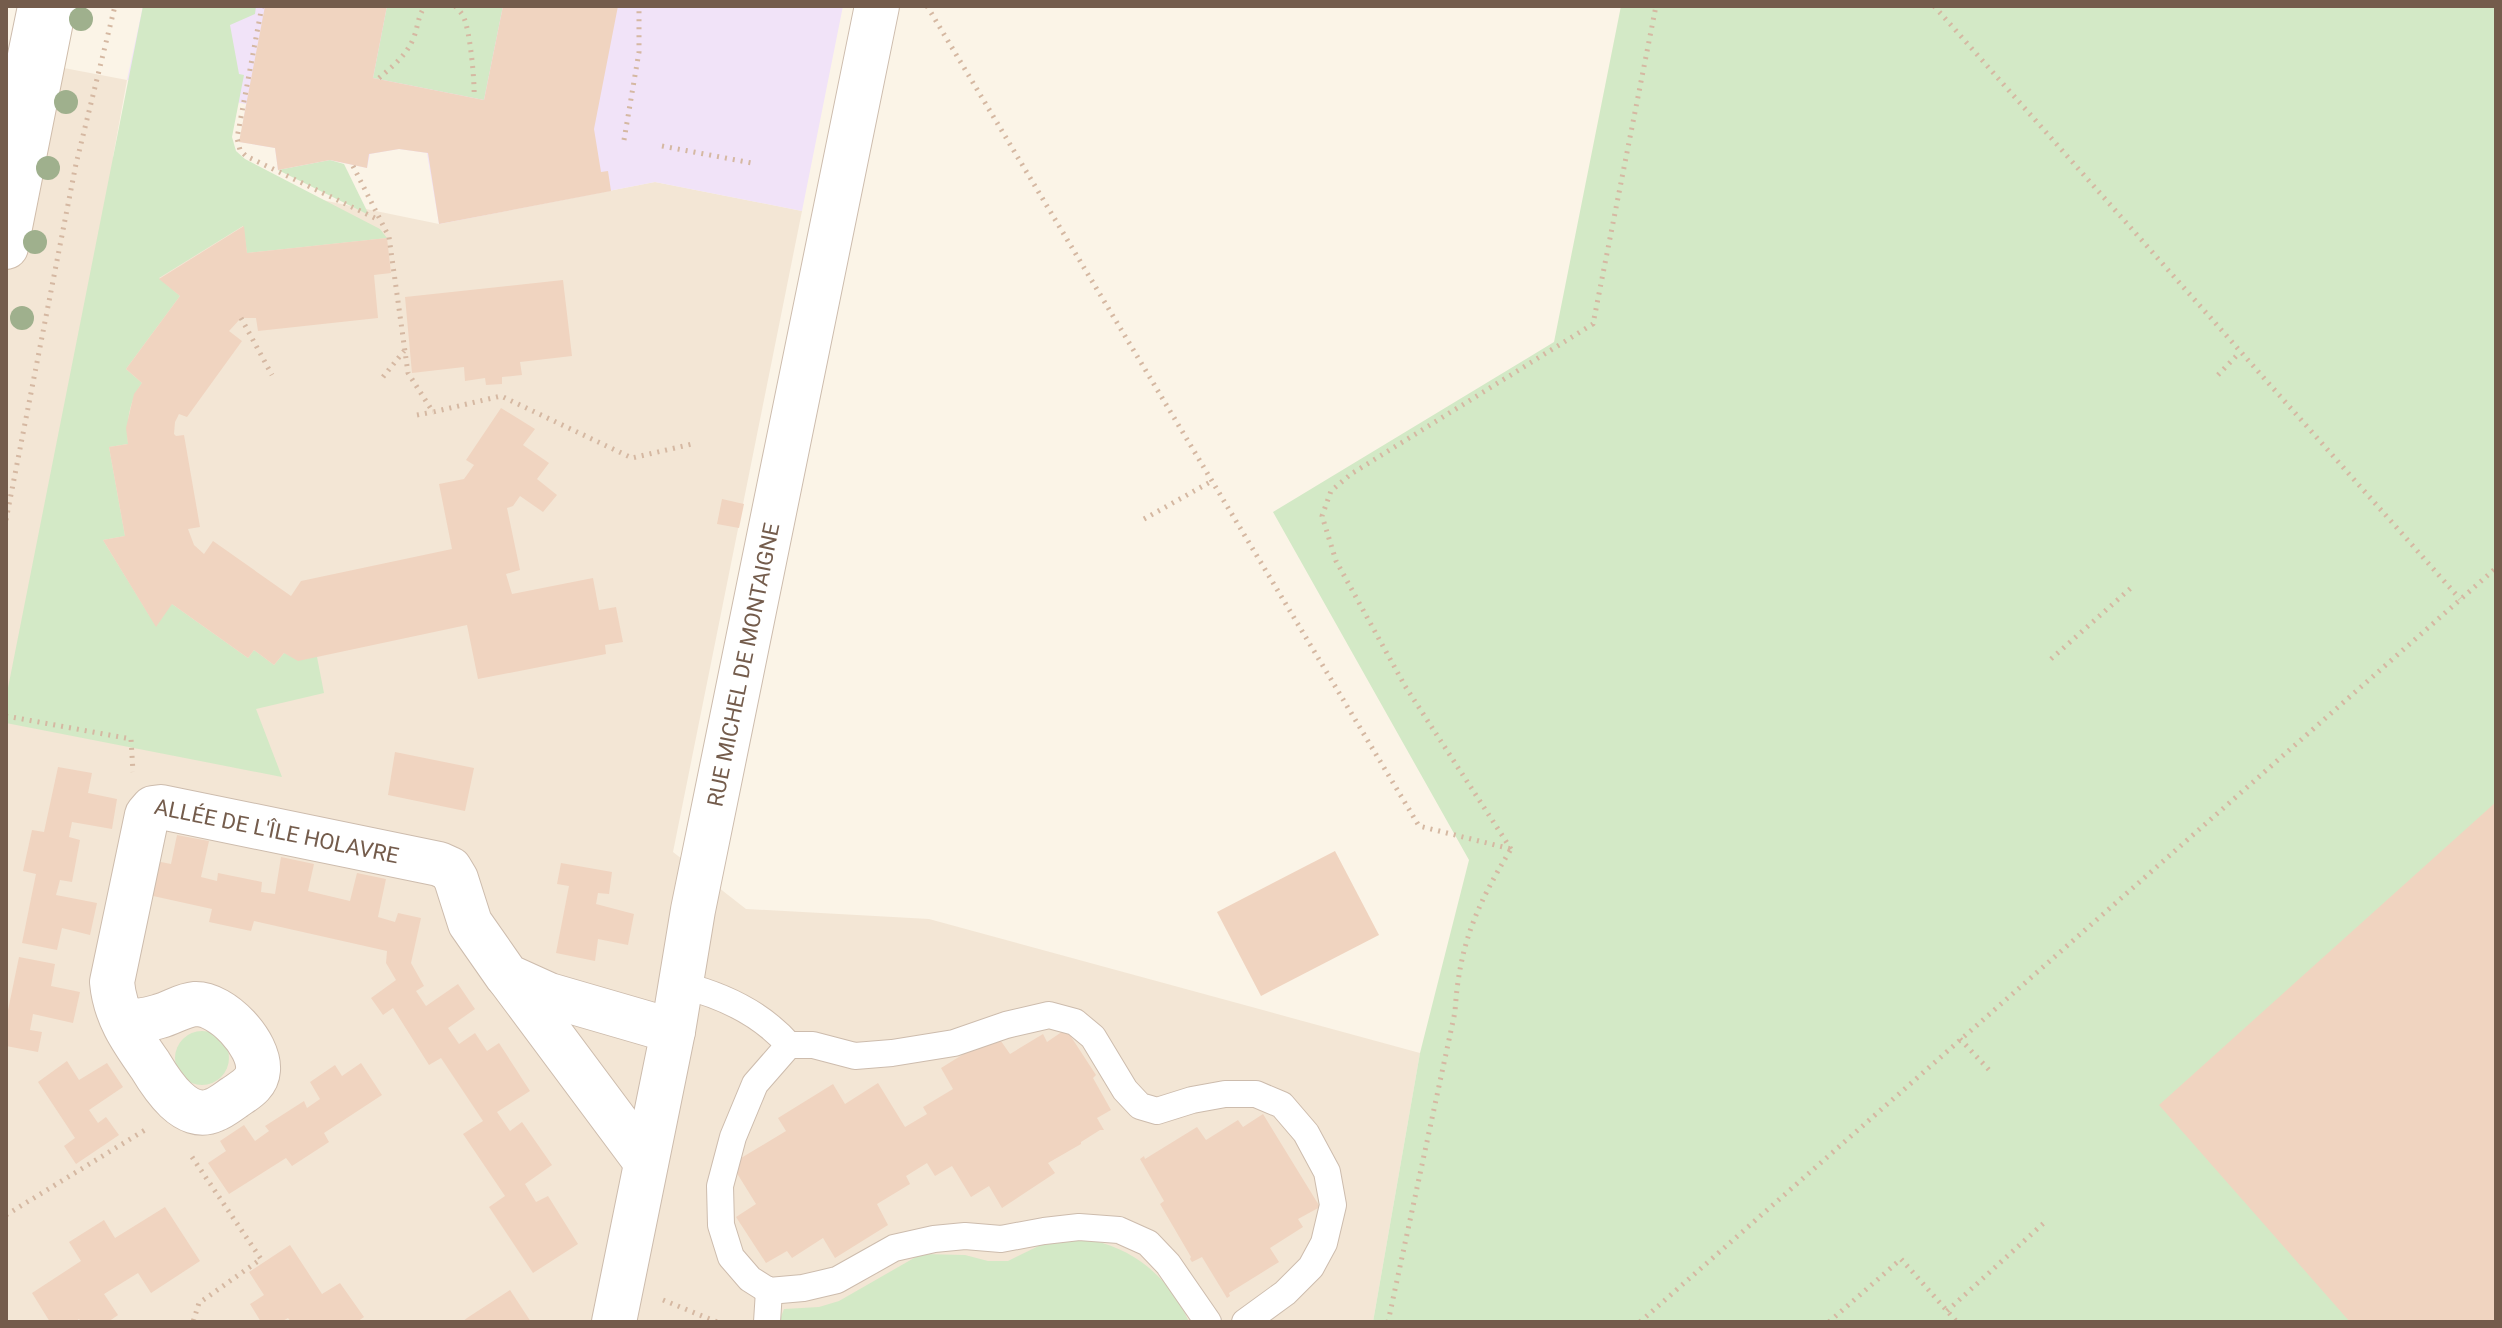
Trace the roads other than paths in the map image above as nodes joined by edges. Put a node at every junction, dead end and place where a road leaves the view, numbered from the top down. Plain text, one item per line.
1 (31, 6) edge
2 (54, 6) edge
3 (877, 6) edge
4 (6, 128) edge
5 (6, 247) edge
6 (507, 976) junction
7 (681, 985) junction
8 (124, 1023) junction
9 (673, 1031) junction
10 (789, 1045) junction
11 (646, 1162) junction
12 (769, 1291) junction
13 (617, 1303) edge
14 (767, 1322) edge
15 (1208, 1322) edge
16 (1245, 1322) edge

1 - 4 lane
2 - 5 street
3 - 7 street, RUE MICHEL DE MONTAIGNE
6 - 8 street, ALLÉE DE L'ÎLE HOLAVRE
6 - 9 street
6 - 11 street, ALLÉE DE L'ÎLE HOLAVRE
7 - 9 street, RUE MICHEL DE MONTAIGNE
7 - 10 lane
8 - 8 street, ALLÉE DE L'ÎLE HOLAVRE
9 - 11 street, RUE MICHEL DE MONTAIGNE
10 - 12 lane
10 - 16 lane
11 - 13 street, RUE MICHEL DE MONTAIGNE
12 - 14 lane
12 - 15 lane

